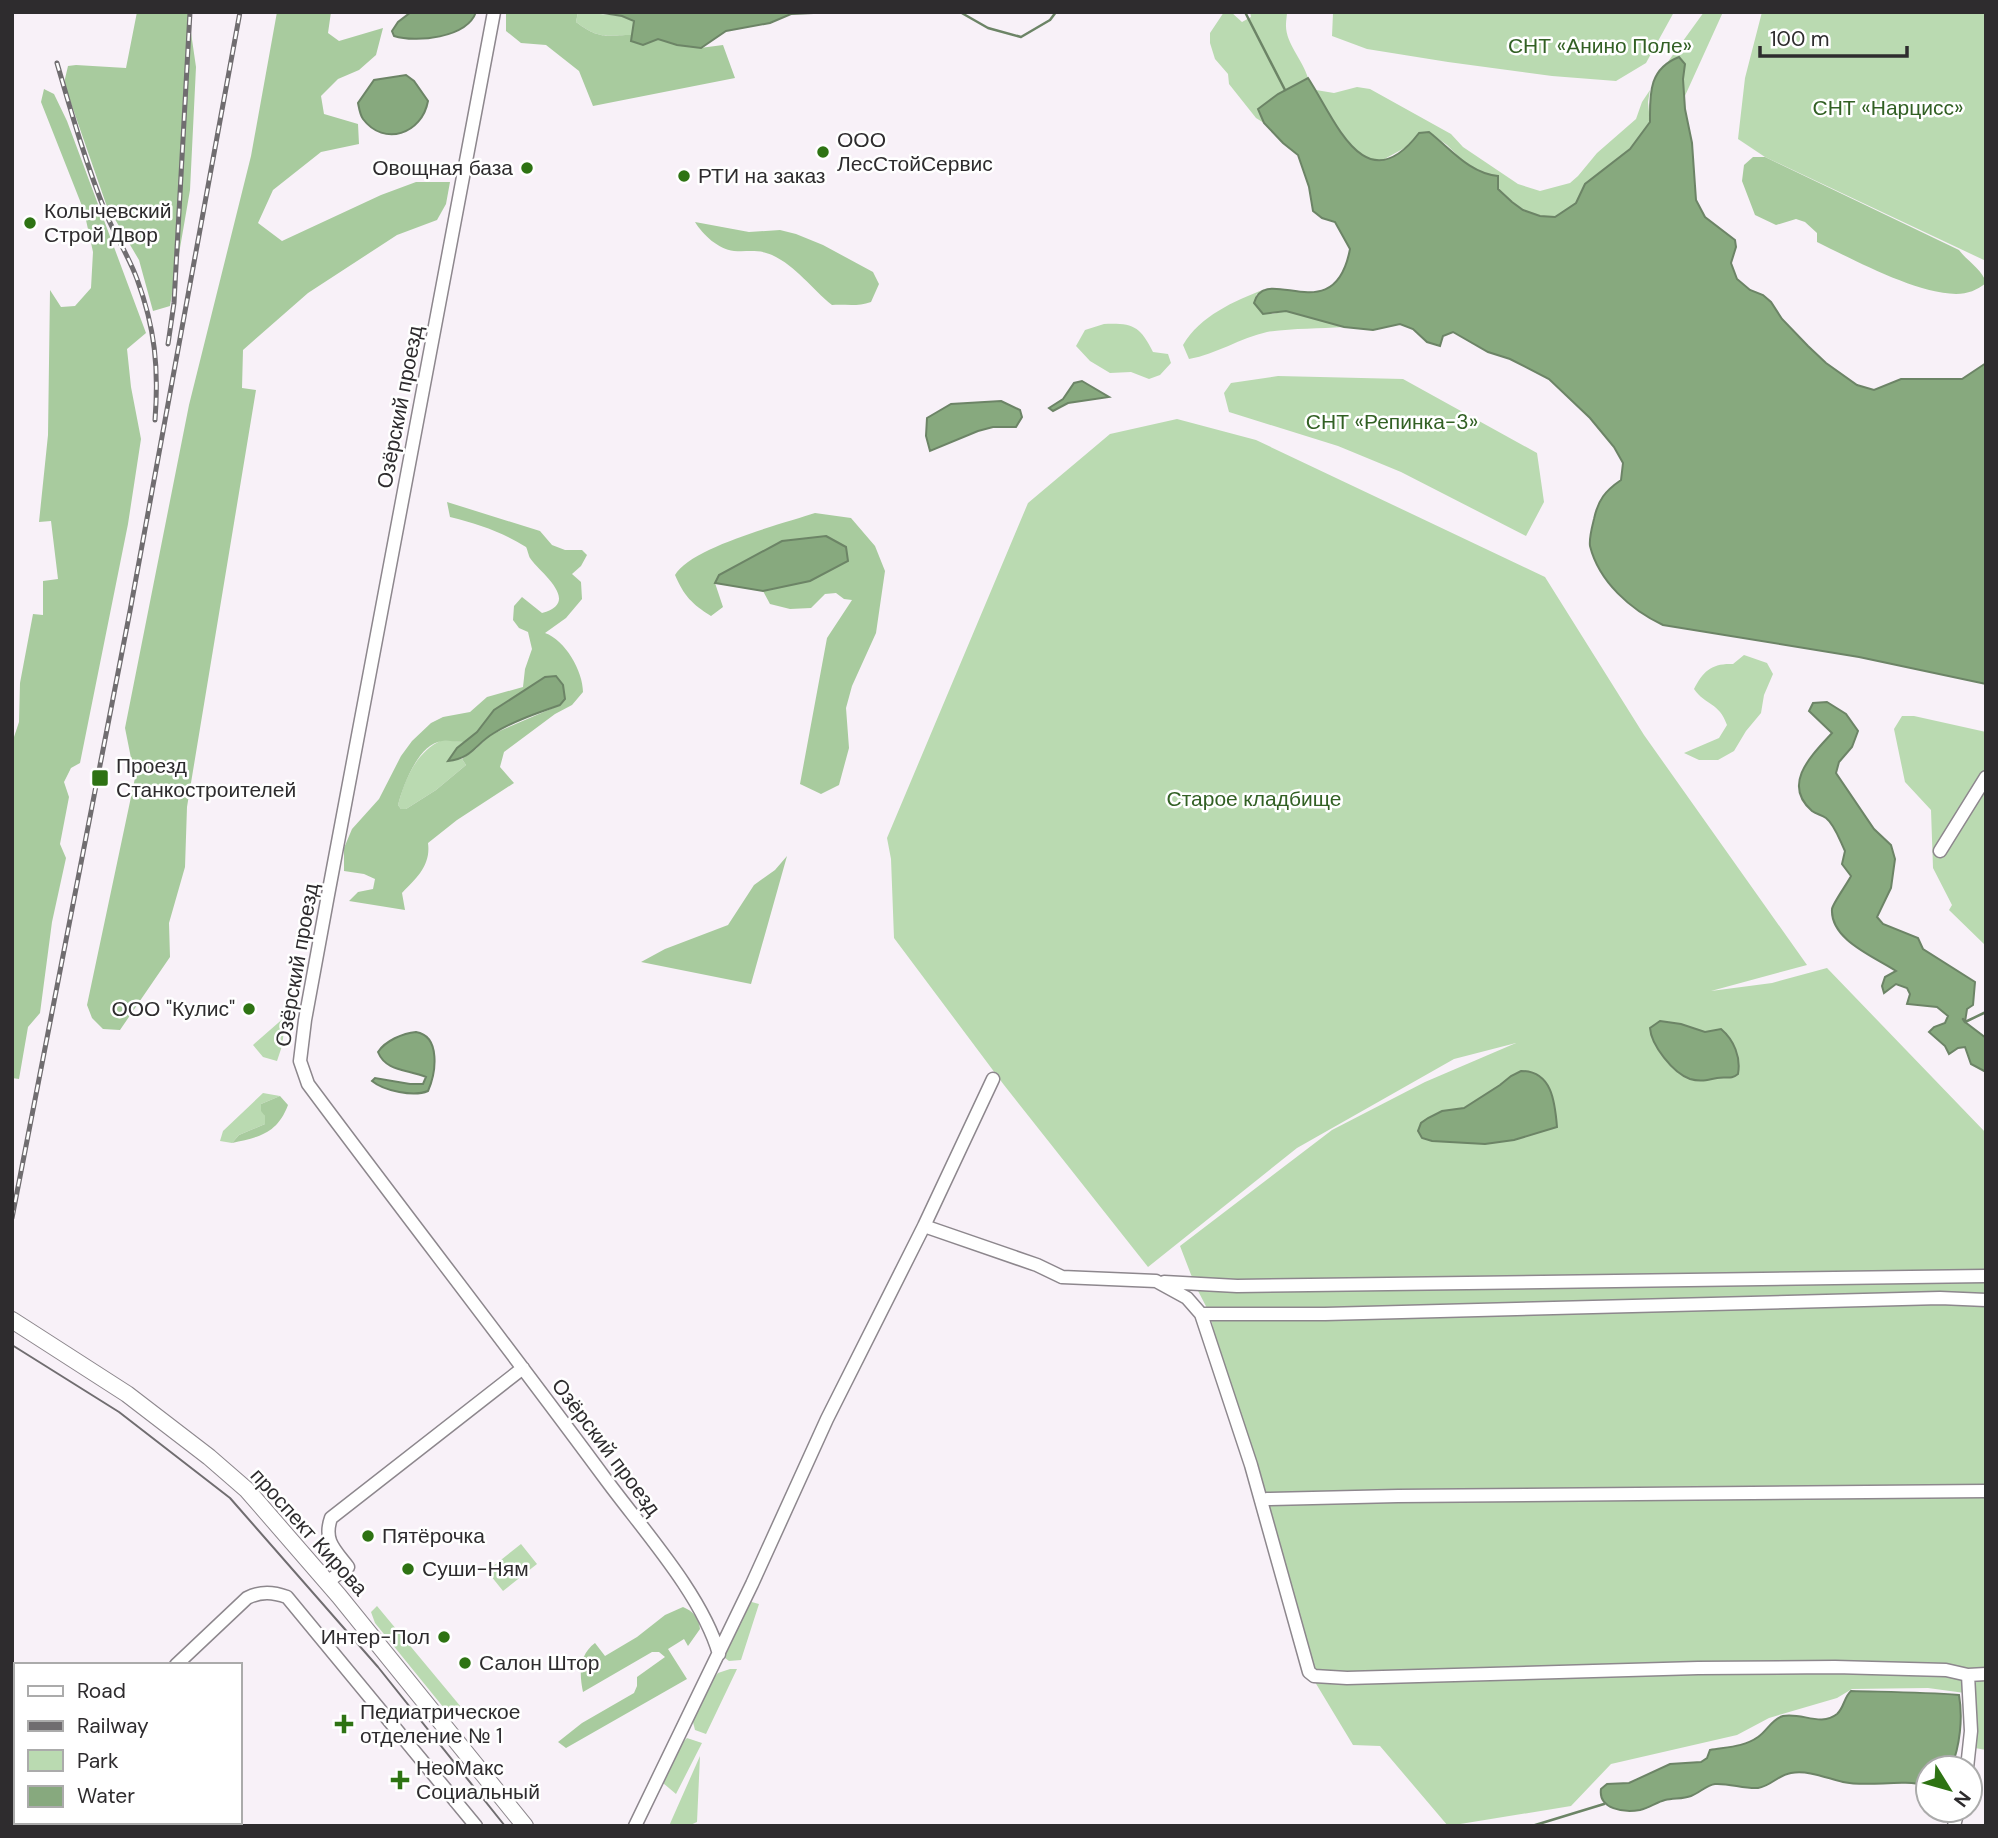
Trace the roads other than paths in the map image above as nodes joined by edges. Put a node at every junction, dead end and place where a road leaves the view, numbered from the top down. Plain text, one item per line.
1 (494, 12) edge
2 (1986, 777) edge
3 (1940, 850) dead end
4 (993, 1079) dead end
5 (925, 1226) junction
6 (1986, 1276) edge
7 (1156, 1281) junction
8 (1986, 1300) edge
9 (1201, 1314) junction
10 (12, 1320) edge
11 (523, 1368) junction
12 (1986, 1491) edge
13 (1267, 1499) dead end
14 (327, 1582) junction
15 (719, 1654) junction
16 (178, 1663) edge
17 (1986, 1674) edge
18 (1968, 1675) junction
19 (1969, 1754) edge
20 (476, 1826) edge
21 (525, 1826) edge
22 (635, 1826) edge

1 - 11 street, Озёрский проезд
2 - 3 street
4 - 5 street
5 - 7 street
5 - 15 street
6 - 7 street
7 - 9 street
8 - 9 street
9 - 18 street
10 - 14 main road, проспект Кирова
11 - 14 street
11 - 15 street, Озёрский проезд
12 - 13 street
14 - 21 main road, проспект Кирова
15 - 22 street
16 - 20 street
17 - 18 street
18 - 19 street

